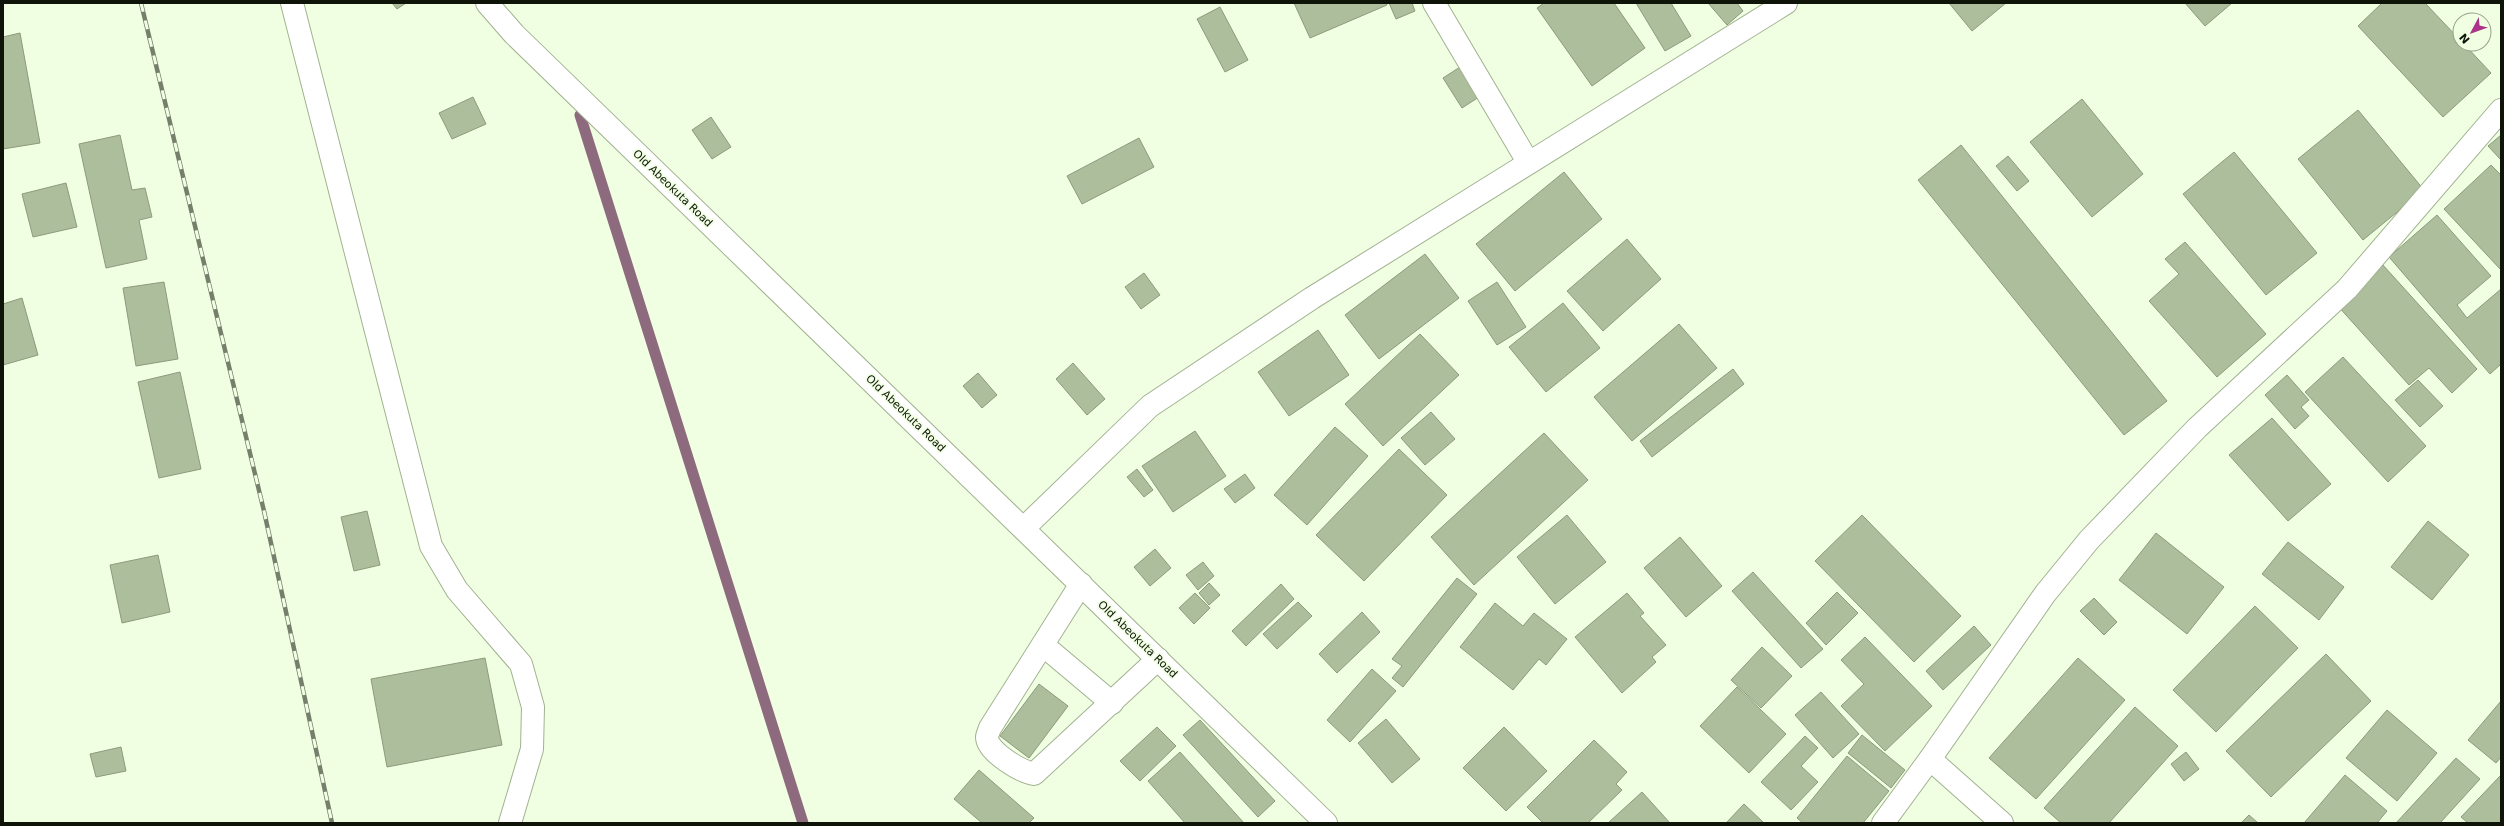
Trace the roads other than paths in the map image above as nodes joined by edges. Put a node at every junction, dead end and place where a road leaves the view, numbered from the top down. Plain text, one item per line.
1 (292, 3) edge
2 (487, 3) edge
3 (1434, 3) edge
4 (1786, 3) edge
5 (2501, 110) edge
6 (1528, 162) junction
7 (1024, 528) junction
8 (1081, 584) junction
9 (1042, 645) junction
10 (1158, 659) junction
11 (1112, 703) junction
12 (1930, 760) junction
13 (510, 823) edge
14 (1326, 823) edge
15 (1882, 823) edge
16 (2002, 823) edge

1 - 13 main road
2 - 7 main road, Old Abeokuta Road
3 - 6 main road
4 - 6 main road
5 - 12 main road
6 - 7 main road
7 - 8 main road, Old Abeokuta Road
8 - 9 main road
8 - 10 main road, Old Abeokuta Road
9 - 11 main road
9 - 11 main road
10 - 11 main road
10 - 14 main road, Old Abeokuta Road
12 - 15 main road
12 - 16 main road

